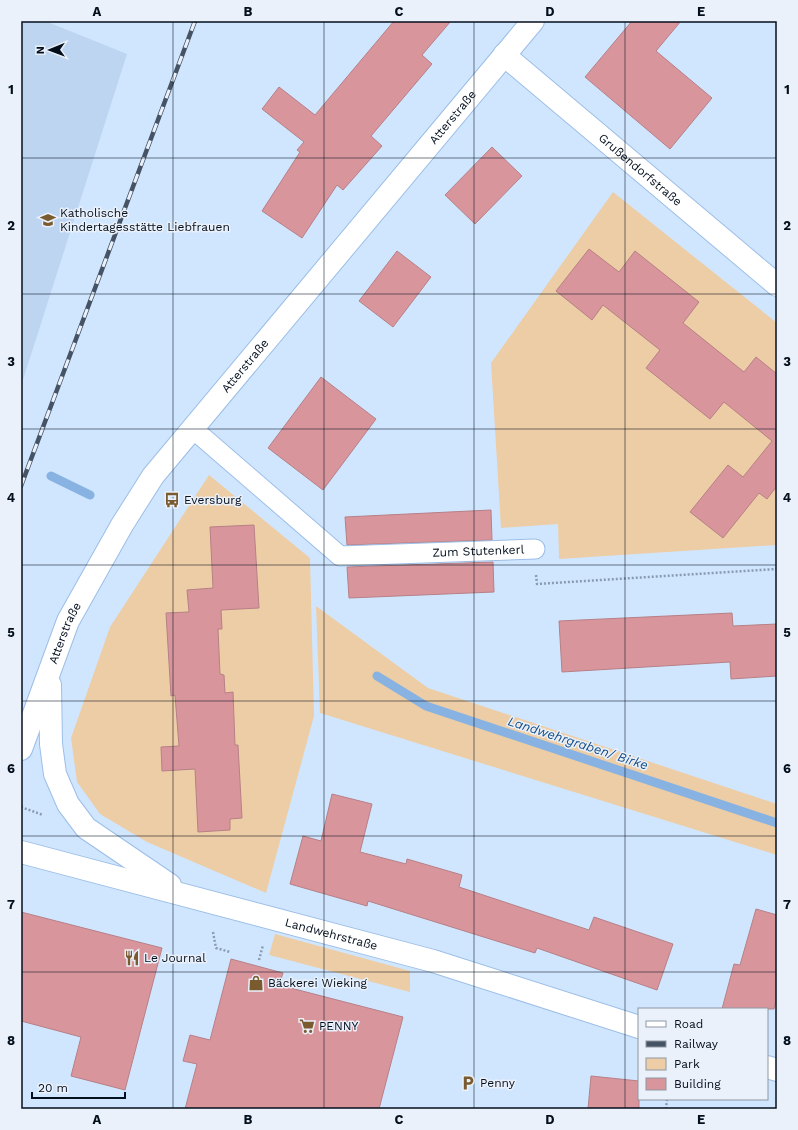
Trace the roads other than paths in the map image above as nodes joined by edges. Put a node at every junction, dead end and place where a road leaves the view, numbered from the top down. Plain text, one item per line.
1 (533, 21) edge
2 (504, 55) junction
3 (777, 285) edge
4 (192, 428) junction
5 (535, 548) road end
6 (50, 672) junction
7 (21, 749) edge
8 (21, 852) edge
9 (184, 894) junction
10 (638, 1027) edge

1 - 2 street, Atterstraße
2 - 3 street, Grußendorfstraße
2 - 4 street, Atterstraße
4 - 5 lane, Zum Stutenkerl
4 - 6 street, Atterstraße
6 - 7 street, Atterstraße
6 - 9 street
8 - 9 street, Landwehrstraße
9 - 10 street, Landwehrstraße

